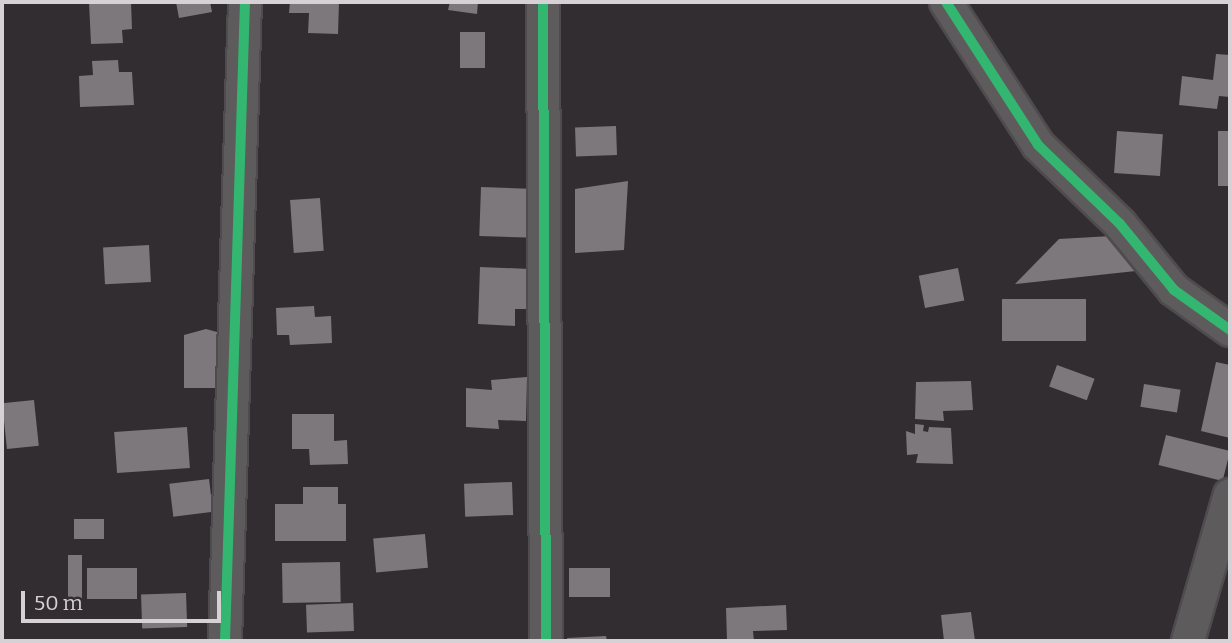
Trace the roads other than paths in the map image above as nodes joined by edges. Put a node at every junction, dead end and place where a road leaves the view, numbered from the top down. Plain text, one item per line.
1 (245, 2) edge
2 (543, 2) edge
3 (946, 2) edge
4 (1230, 330) edge
5 (1230, 495) edge
6 (225, 641) edge
7 (546, 641) edge
8 (1188, 641) edge

1 - 6 street
2 - 7 street
3 - 4 street
5 - 8 street

